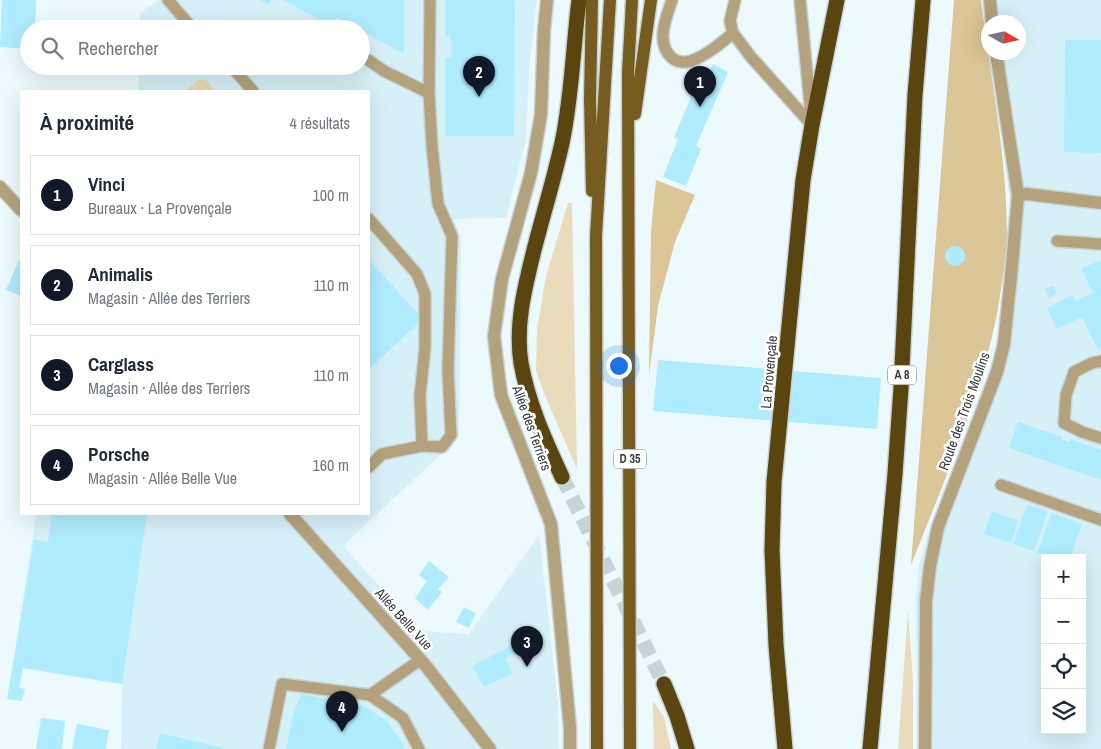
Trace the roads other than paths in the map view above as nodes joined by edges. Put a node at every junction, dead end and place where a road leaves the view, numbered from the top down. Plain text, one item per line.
1 (168, 0) edge
2 (430, 0) edge
3 (547, 0) edge
4 (579, 0) edge
5 (592, 0) edge
6 (610, 0) edge
7 (632, 0) edge
8 (651, 0) edge
9 (672, 0) edge
10 (735, 0) edge
11 (800, 0) edge
12 (837, 0) edge
13 (923, 0) edge
14 (990, 0) edge
15 (991, 15) edge
16 (185, 20) edge
17 (733, 33) junction
18 (997, 60) edge
19 (370, 61) edge
20 (239, 75) edge
21 (252, 90) edge
22 (429, 93) junction
23 (812, 125) junction
24 (628, 169) junction
25 (0, 187) edge
26 (1018, 196) junction
27 (1101, 203) edge
28 (20, 209) edge
29 (370, 220) edge
30 (596, 236) junction
31 (1058, 241) dead end
32 (1101, 244) edge
33 (1101, 361) edge
34 (1101, 438) edge
35 (422, 446) junction
36 (370, 466) edge
37 (562, 477) tunnel mouth
38 (1001, 484) dead end
39 (291, 515) edge
40 (1101, 520) edge
41 (420, 660) junction
42 (664, 684) tunnel mouth
43 (370, 695) junction
44 (269, 749) edge
45 (419, 749) edge
46 (490, 749) edge
47 (570, 749) edge
48 (597, 749) edge
49 (630, 749) edge
50 (687, 749) edge
51 (785, 749) edge
52 (870, 749) edge
53 (925, 749) edge

1 - 16 lane
2 - 22 lane
3 - 47 street, Allée des Terriers
4 - 37 highway
5 - 30 main road, D 35
6 - 30 main road
7 - 24 main road, D 35
8 - 24 main road
9 - 17 lane
10 - 17 lane
11 - 23 lane
12 - 23 highway, La Provençale
13 - 52 highway, A 8
14 - 15 street
17 - 23 lane
18 - 26 street, Route des Trois Moulins
19 - 22 lane
20 - 21 lane
22 - 35 lane
23 - 51 highway, La Provençale
24 - 49 main road, D 35
25 - 28 street
26 - 27 street
26 - 53 street, Route des Trois Moulins
29 - 35 lane
30 - 48 main road, D 35
31 - 32 lane
33 - 34 lane
35 - 36 lane
38 - 40 lane
39 - 41 street, Allée Belle Vue
41 - 43 lane
41 - 46 street, Allée Belle Vue
42 - 50 highway
43 - 44 lane
43 - 45 lane

